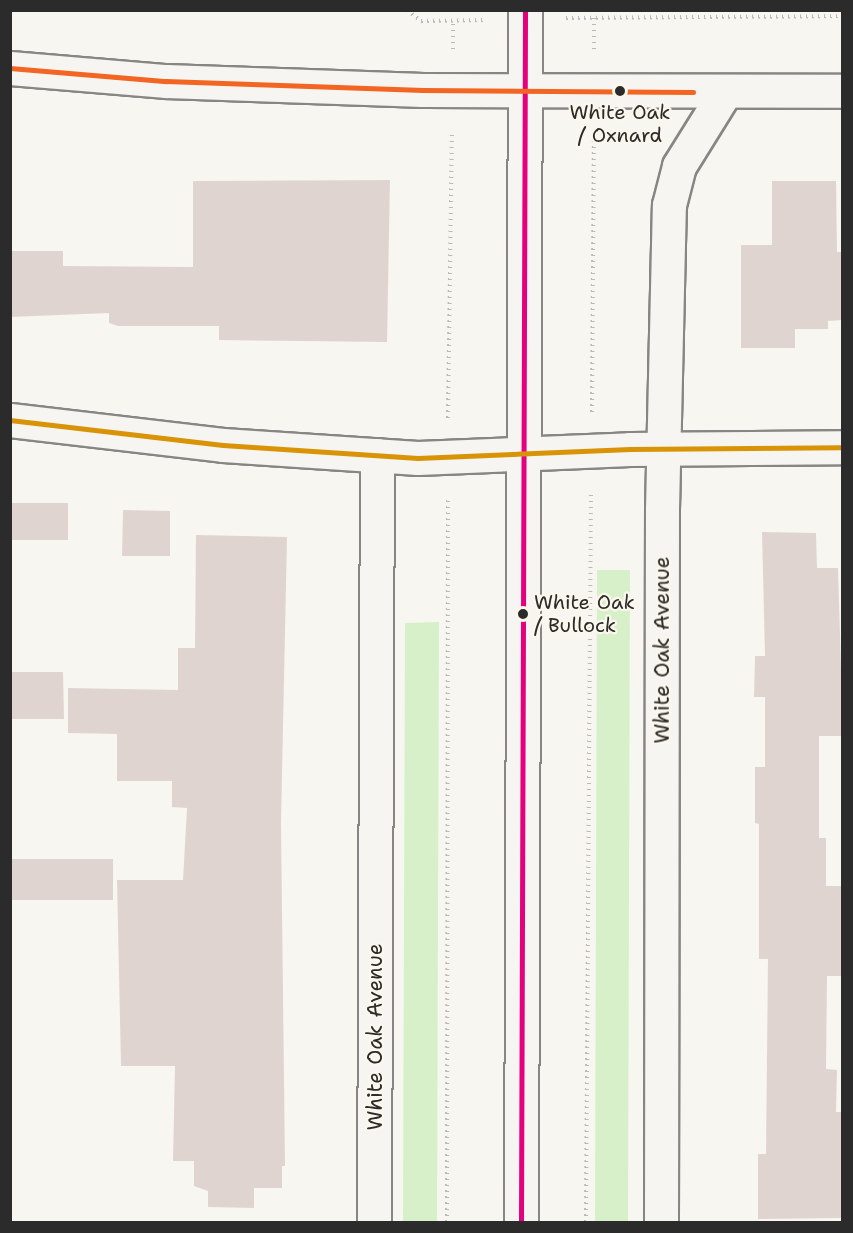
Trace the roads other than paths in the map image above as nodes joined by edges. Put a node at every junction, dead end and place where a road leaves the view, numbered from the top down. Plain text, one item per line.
1 (525, 10) edge
2 (10, 68) edge
3 (843, 91) edge
4 (524, 92) junction
5 (725, 92) junction
6 (10, 420) edge
7 (843, 447) edge
8 (664, 448) junction
9 (522, 454) junction
10 (377, 455) junction
11 (374, 1222) edge
12 (521, 1222) edge
13 (661, 1222) edge

1 - 4 street
2 - 4 street
3 - 5 street
4 - 5 street
4 - 9 street
5 - 8 street, White Oak Avenue
6 - 10 street
7 - 8 street
8 - 9 street
8 - 13 street, White Oak Avenue
9 - 10 street
9 - 12 street
10 - 11 street, White Oak Avenue

